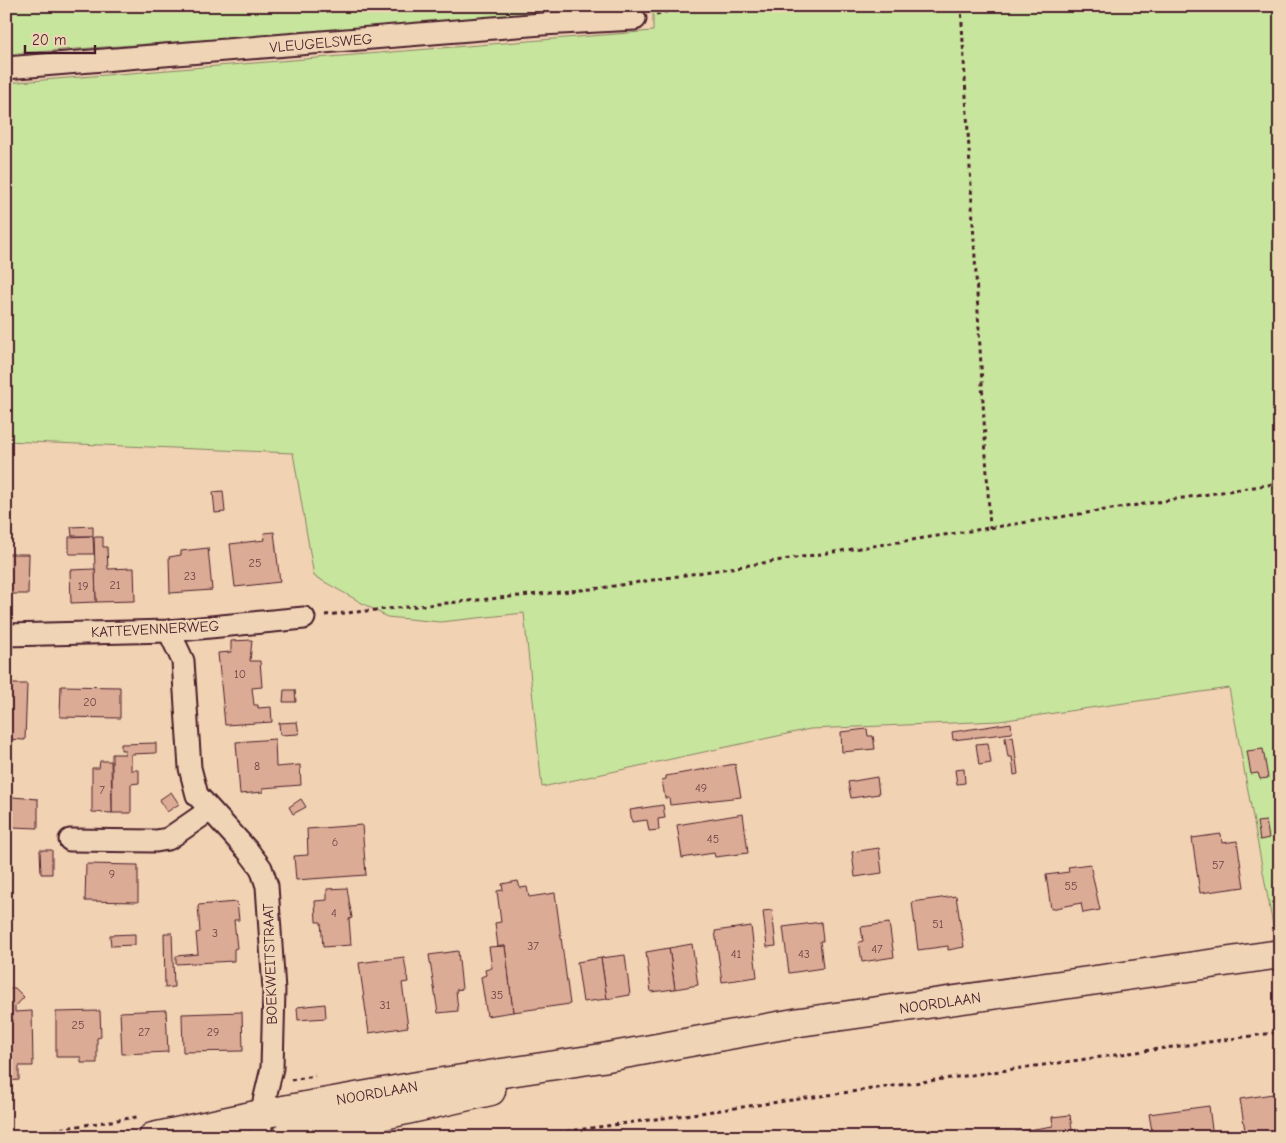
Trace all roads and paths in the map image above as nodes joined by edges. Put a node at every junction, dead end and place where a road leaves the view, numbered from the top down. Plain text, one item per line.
1 (695, 6) edge
2 (961, 6) edge
3 (635, 19) joint
4 (6, 68) edge
5 (1280, 483) edge
6 (990, 528) junction
7 (304, 618) joint
8 (169, 631) junction
9 (6, 635) edge
10 (210, 810) junction
11 (70, 840) dead end
12 (1280, 954) edge
13 (1280, 1032) edge
14 (602, 1058) junction
15 (261, 1125) edge
16 (153, 1137) edge
17 (286, 1137) edge
18 (527, 1137) edge

1 - 3 path
2 - 6 path
3 - 4 street, VLEUGELSWEG
5 - 6 path
6 - 7 path
7 - 8 street, KATTEVENNERWEG
8 - 9 street, KATTEVENNERWEG
8 - 10 street, BOEKWEITSTRAAT
10 - 11 street
10 - 15 street, BOEKWEITSTRAAT
12 - 14 main road, NOORDLAAN
13 - 18 path
14 - 15 main road, NOORDLAAN
14 - 17 main road, NOORDLAAN
15 - 16 main road, NOORDLAAN

